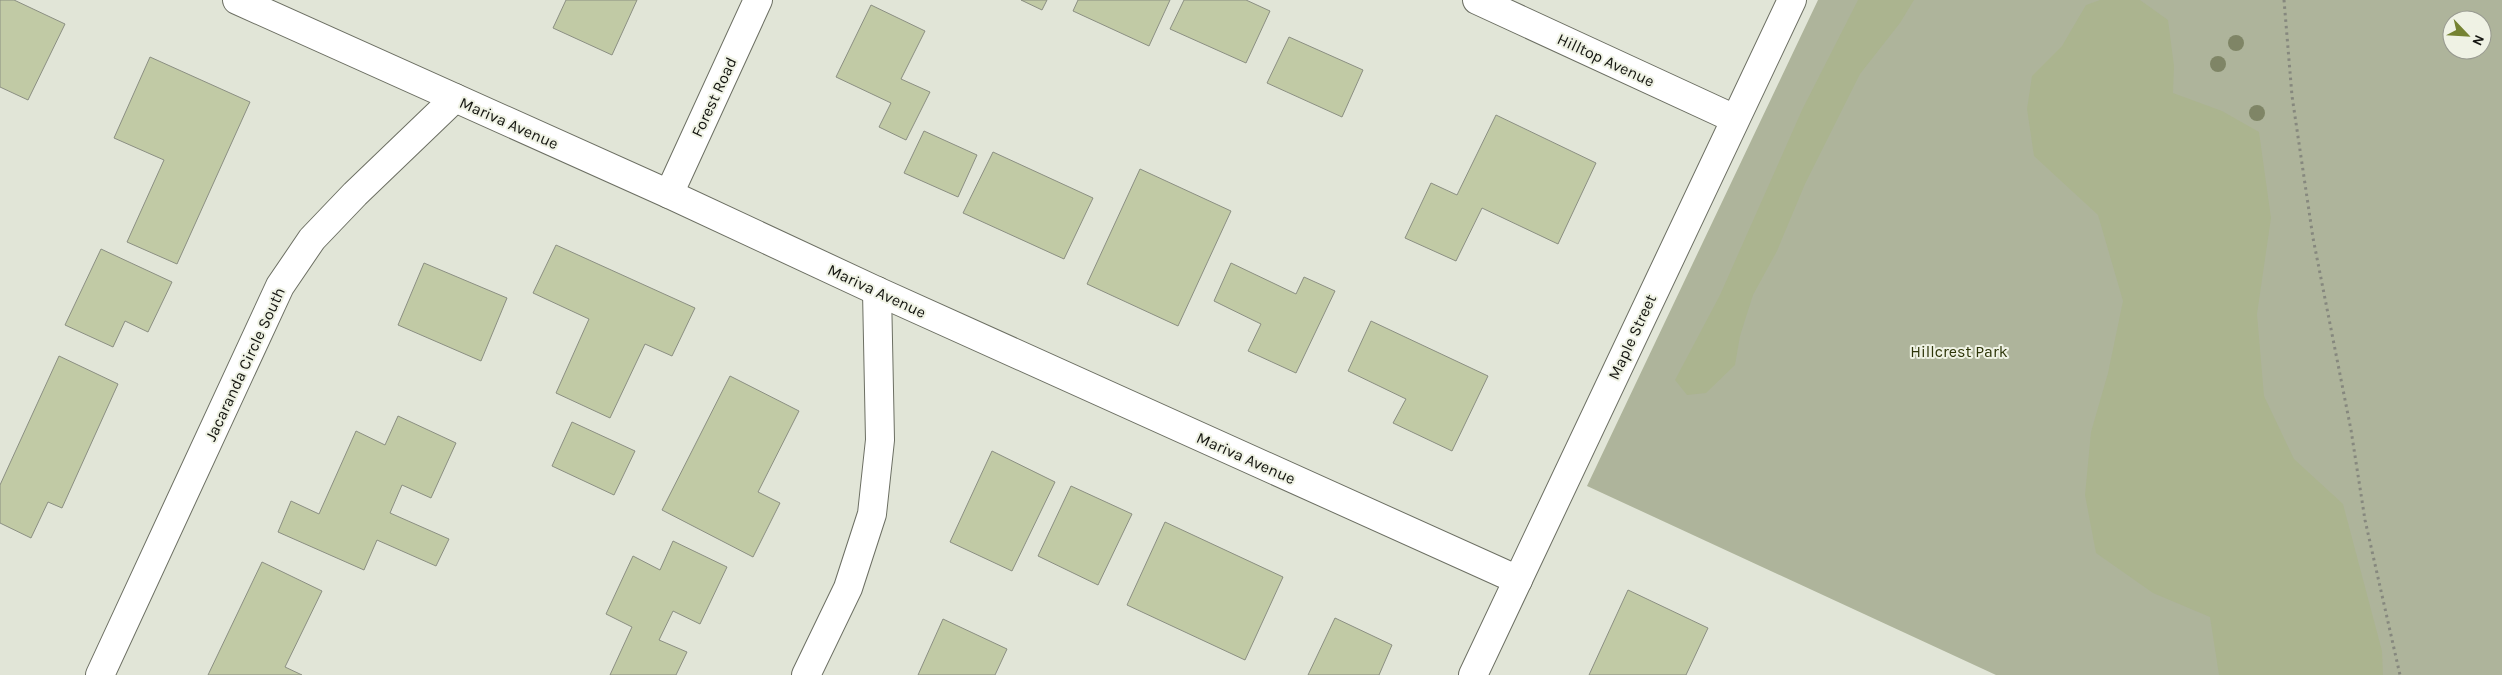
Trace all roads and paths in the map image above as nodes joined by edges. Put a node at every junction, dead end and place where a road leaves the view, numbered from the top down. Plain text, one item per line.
1 (237, 0) edge
2 (758, 0) edge
3 (1477, 0) edge
4 (1792, 0) edge
5 (2284, 0) edge
6 (454, 98) junction
7 (1735, 119) junction
8 (669, 194) junction
9 (877, 291) junction
10 (1518, 580) junction
11 (100, 675) edge
12 (806, 675) edge
13 (1473, 675) edge
14 (2400, 675) edge

1 - 6 street, Mariva Avenue
2 - 8 street, Forest Road
3 - 7 street, Hilltop Avenue
4 - 7 street, Maple Street
5 - 14 path
6 - 8 street, Mariva Avenue
6 - 11 street, Jacaranda Circle South
7 - 10 street, Maple Street
8 - 9 street, Mariva Avenue
9 - 10 street, Mariva Avenue
9 - 12 street
10 - 13 street, Maple Street

